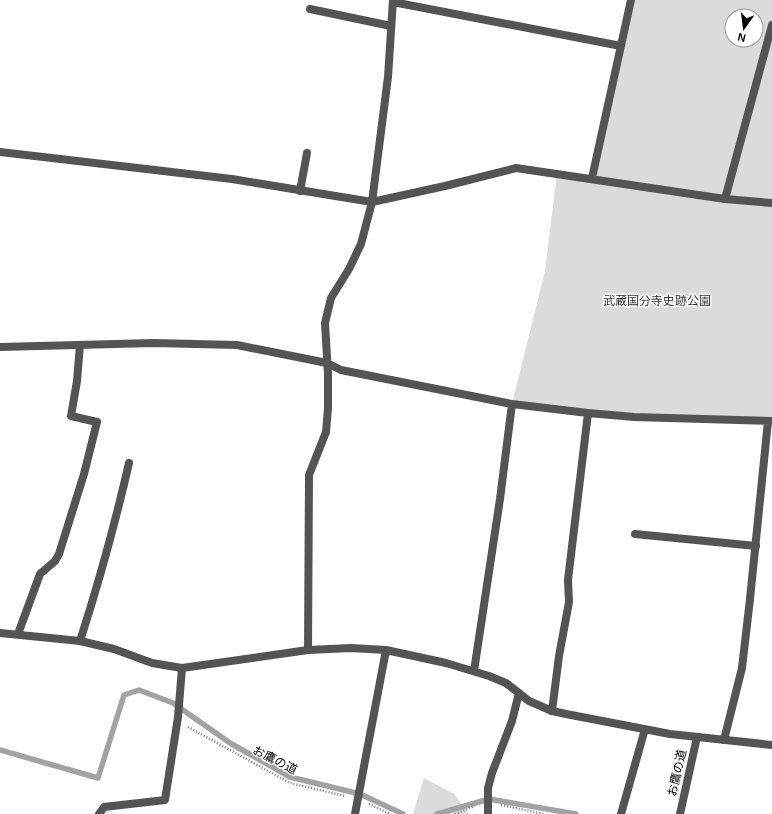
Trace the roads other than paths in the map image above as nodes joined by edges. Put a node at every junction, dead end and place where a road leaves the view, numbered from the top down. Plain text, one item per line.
1 (631, 0) edge
2 (393, 1) edge
3 (310, 9) dead end
4 (772, 25) edge
5 (391, 26) junction
6 (621, 46) junction
7 (0, 152) edge
8 (307, 153) dead end
9 (592, 178) junction
10 (300, 191) junction
11 (725, 199) junction
12 (372, 202) junction
13 (772, 203) edge
14 (80, 345) junction
15 (0, 347) edge
16 (327, 363) junction
17 (512, 404) junction
18 (588, 413) junction
19 (770, 421) edge
20 (129, 463) dead end
21 (635, 534) dead end
22 (756, 546) junction
23 (0, 633) edge
24 (18, 634) junction
25 (80, 641) junction
26 (308, 650) junction
27 (386, 650) junction
28 (182, 668) junction
29 (474, 671) junction
30 (519, 693) junction
31 (552, 711) junction
32 (645, 729) junction
33 (697, 737) junction
34 (724, 740) junction
35 (772, 745) edge
36 (99, 814) edge
37 (355, 814) edge
38 (488, 814) edge
39 (621, 814) edge
40 (680, 814) edge

1 - 6 street
2 - 5 street
2 - 6 street
3 - 5 street
4 - 11 street
5 - 12 street
6 - 9 street
7 - 10 street
8 - 10 street
9 - 11 street
9 - 12 street
10 - 12 street
11 - 13 street
12 - 16 street
14 - 15 street
14 - 16 street
14 - 24 street
16 - 17 street
16 - 26 street
17 - 18 street
17 - 29 street
18 - 19 street
18 - 31 street
19 - 22 street
20 - 25 street
21 - 22 street
22 - 34 street
23 - 24 street
24 - 25 street
25 - 28 street
26 - 27 street
26 - 28 street
27 - 29 street
27 - 37 street
28 - 36 street
29 - 30 street
30 - 31 street
30 - 38 street
31 - 32 street
32 - 33 street
32 - 39 street
33 - 34 street
33 - 40 street, お鷹の道
34 - 35 street

